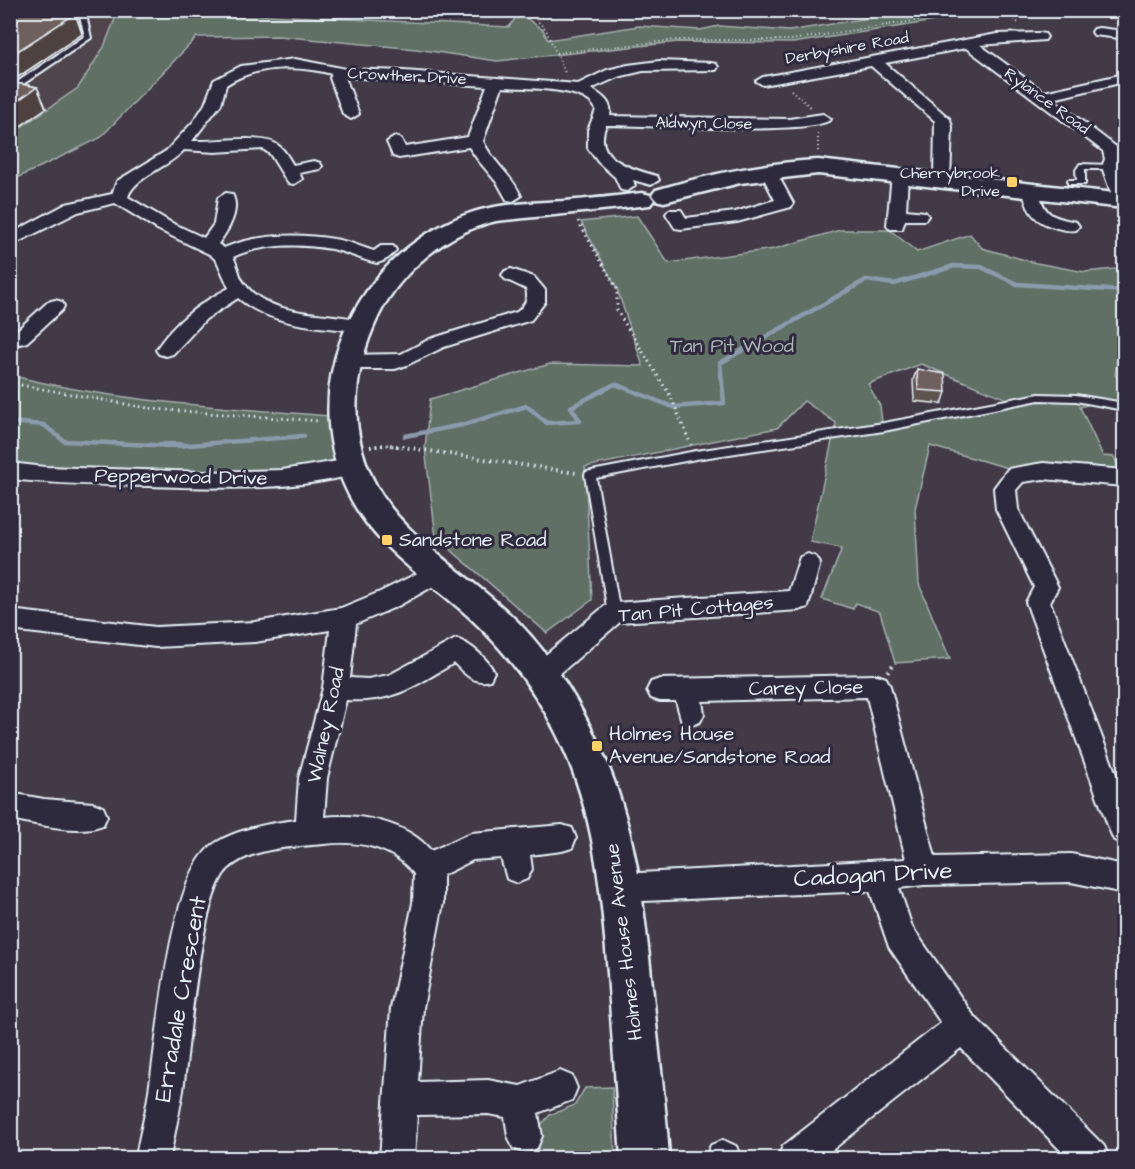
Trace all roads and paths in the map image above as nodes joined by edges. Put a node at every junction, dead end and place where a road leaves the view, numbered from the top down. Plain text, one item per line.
1 (81, 10) edge
2 (532, 10) edge
3 (984, 10) edge
4 (1001, 10) edge
5 (1077, 10) edge
6 (1122, 30) edge
7 (1099, 32) dead end
8 (1031, 33) joint
9 (969, 43) junction
10 (555, 52) junction
11 (873, 60) junction
12 (711, 67) dead end
13 (340, 73) junction
14 (1125, 78) edge
15 (496, 82) junction
16 (775, 82) joint
17 (575, 88) junction
18 (10, 91) edge
19 (1042, 97) junction
20 (367, 105) dead end
21 (600, 120) junction
22 (816, 124) joint
23 (475, 141) junction
24 (1125, 144) edge
25 (181, 145) junction
26 (1107, 145) junction
27 (392, 150) dead end
28 (314, 166) dead end
29 (1110, 167) junction
30 (768, 171) junction
31 (900, 175) junction
32 (942, 180) junction
33 (1071, 182) dead end
34 (641, 191) junction
35 (1031, 191) junction
36 (513, 196) dead end
37 (119, 197) junction
38 (226, 198) dead end
39 (805, 201) dead end
40 (1123, 201) edge
41 (785, 203) junction
42 (570, 208) junction
43 (919, 216) dead end
44 (1070, 226) dead end
45 (10, 241) edge
46 (215, 251) junction
47 (378, 258) dead end
48 (511, 274) dead end
49 (240, 290) junction
50 (55, 306) dead end
51 (10, 318) edge
52 (359, 325) junction
53 (185, 356) dead end
54 (346, 362) junction
55 (10, 383) edge
56 (1125, 407) edge
57 (346, 447) junction
58 (696, 455) junction
59 (10, 471) edge
60 (590, 475) junction
61 (1125, 478) edge
62 (808, 563) dead end
63 (438, 572) junction
64 (614, 613) junction
65 (344, 618) junction
66 (10, 620) edge
67 (481, 672) dead end
68 (541, 674) junction
69 (336, 688) junction
70 (660, 690) dead end
71 (13, 812) edge
72 (93, 816) dead end
73 (1125, 831) edge
74 (309, 832) junction
75 (562, 838) dead end
76 (426, 868) junction
77 (924, 871) junction
78 (880, 876) junction
79 (1125, 879) edge
80 (621, 888) junction
81 (962, 1026) junction
82 (560, 1088) dead end
83 (402, 1099) junction
84 (520, 1103) junction
85 (525, 1136) dead end
86 (153, 1158) edge
87 (397, 1158) edge
88 (645, 1158) edge
89 (795, 1158) edge
90 (1092, 1158) edge

1 - 18 lane
2 - 10 path
3 - 10 path
4 - 8 path
5 - 6 path
6 - 7 street
8 - 9 street, Derbyshire Road
9 - 11 street, Derbyshire Road
9 - 19 street, Rylance Road
10 - 17 path
11 - 16 street, Derbyshire Road
11 - 32 street
12 - 17 street
13 - 15 street, Crowther Drive
13 - 20 street
13 - 25 street, Crowther Drive
14 - 19 street
15 - 17 street, Crowther Drive
15 - 23 street
16 - 22 path
17 - 21 street
19 - 26 street, Rylance Road
21 - 22 street, Aldwyn Close
21 - 34 street
23 - 27 street
23 - 36 street
24 - 26 street
25 - 28 street
25 - 37 street, Crowther Drive
26 - 29 street, Rylance Road
29 - 33 lane
29 - 40 street, Rylance Road
30 - 31 street, Holmes House Avenue
30 - 34 street, Holmes House Avenue
30 - 41 street
31 - 32 street, Holmes House Avenue
31 - 43 street
32 - 35 street, Holmes House Avenue
34 - 41 street
34 - 42 street, Holmes House Avenue
35 - 40 street, Holmes House Avenue
35 - 44 street
37 - 45 street
37 - 46 street
38 - 46 street
39 - 41 street
42 - 52 street, Holmes House Avenue
42 - 58 path
46 - 47 street
46 - 49 street
48 - 54 street
49 - 52 street
49 - 53 street
50 - 51 street
52 - 54 street, Holmes House Avenue
54 - 57 street, Holmes House Avenue
55 - 57 path
56 - 58 lane
57 - 59 street, Pepperwood Drive
57 - 60 path
57 - 63 street, Holmes House Avenue
58 - 60 lane
60 - 64 lane
61 - 73 street
62 - 64 street, Tan Pit Cottages
63 - 65 street
63 - 68 street, Holmes House Avenue
64 - 68 street, Tan Pit Cottages
65 - 66 street
65 - 69 street, Walney Road
67 - 69 street
68 - 80 street, Holmes House Avenue
69 - 74 street, Walney Road
70 - 77 street, Carey Close
71 - 72 street
74 - 76 street, Erradale Crescent
74 - 86 street, Erradale Crescent
75 - 76 street
76 - 83 street
77 - 78 street, Cadogan Drive
77 - 79 street, Cadogan Drive
78 - 80 street, Cadogan Drive
78 - 81 street
80 - 88 street, Holmes House Avenue
81 - 89 street
81 - 90 street
82 - 84 street
83 - 84 street
83 - 87 street
84 - 85 street

